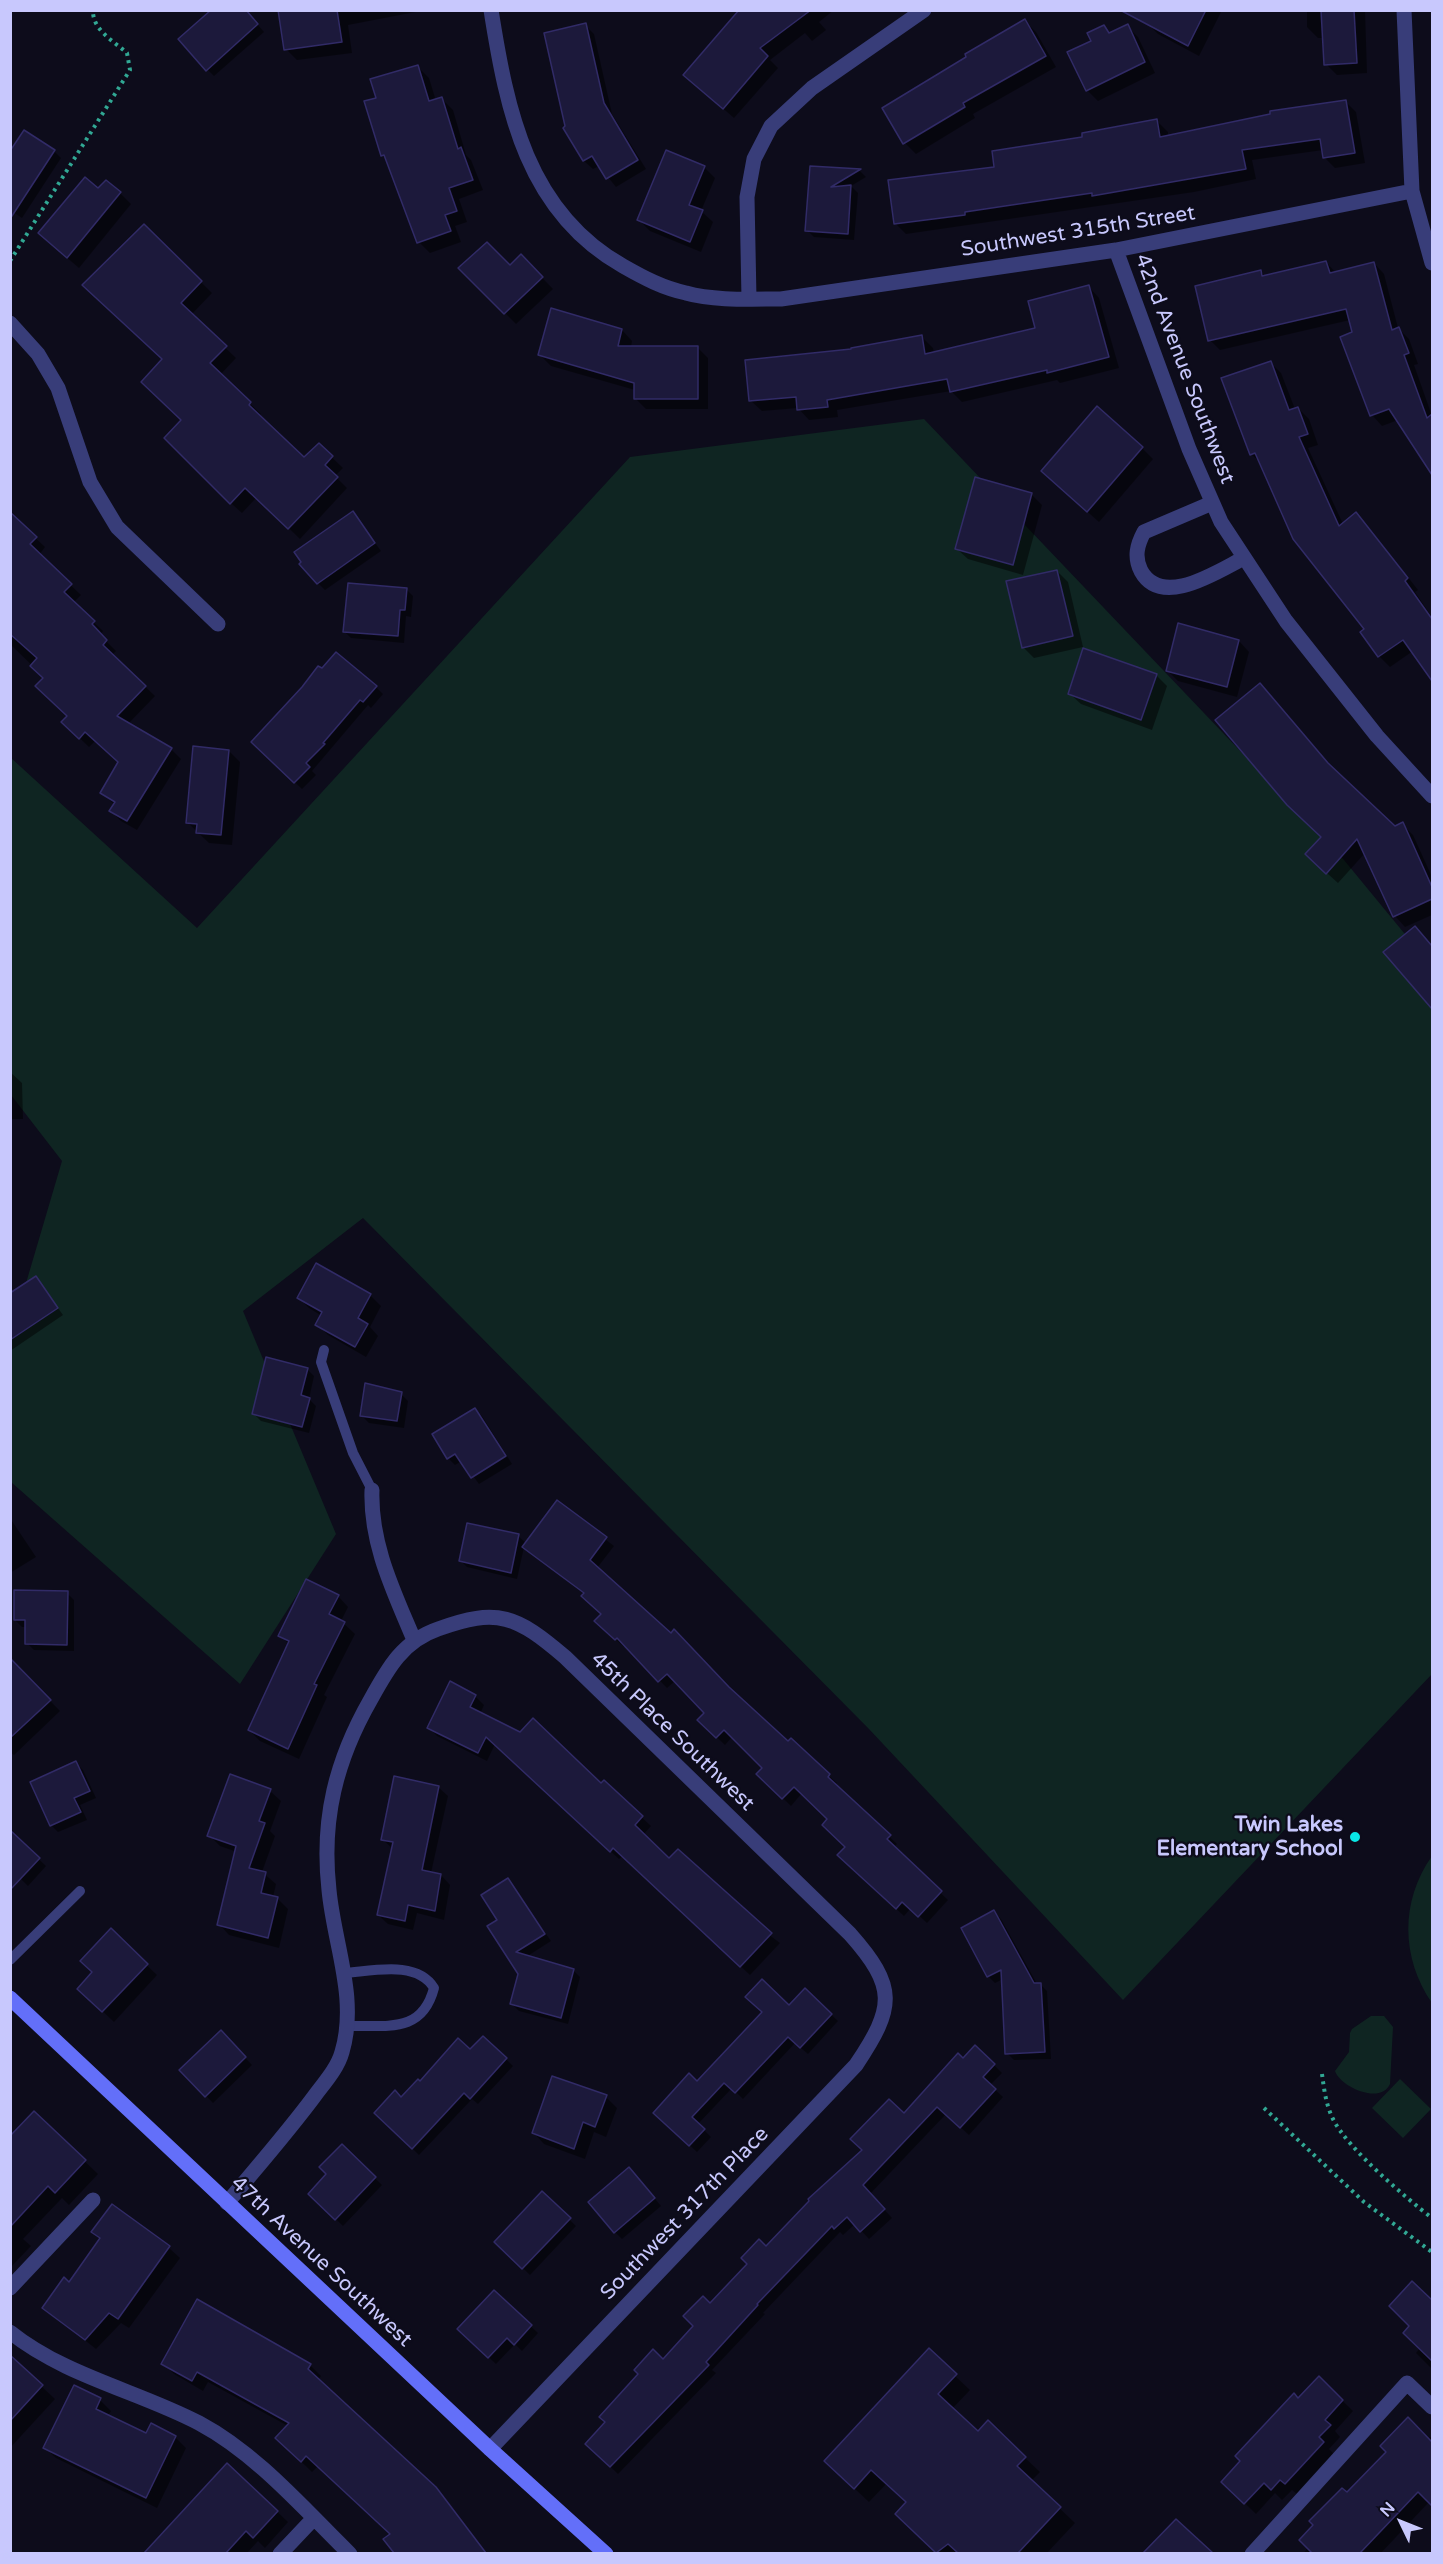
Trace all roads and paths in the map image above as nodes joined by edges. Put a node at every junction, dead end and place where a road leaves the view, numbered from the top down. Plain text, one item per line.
1 (93, 10) edge
2 (491, 10) edge
3 (924, 10) edge
4 (1404, 10) edge
5 (1412, 191) junction
6 (1116, 250) junction
7 (10, 261) edge
8 (1432, 263) edge
9 (749, 299) junction
10 (10, 323) edge
11 (1212, 503) junction
12 (1244, 558) junction
13 (218, 624) dead end
14 (1432, 796) edge
15 (324, 1350) dead end
16 (372, 1490) joint
17 (414, 1640) junction
18 (80, 1891) dead end
19 (10, 1960) edge
20 (344, 1973) junction
21 (886, 1994) joint
22 (10, 1998) edge
23 (348, 2026) junction
24 (1322, 2074) dead end
25 (1264, 2108) dead end
26 (93, 2200) dead end
27 (227, 2203) junction
28 (1432, 2218) edge
29 (1432, 2252) edge
30 (10, 2288) edge
31 (10, 2332) edge
32 (1432, 2408) edge
33 (490, 2449) junction
34 (314, 2518) junction
35 (280, 2553) edge
36 (350, 2553) edge
37 (606, 2553) edge
38 (1252, 2553) edge

1 - 7 path
2 - 9 street, Southwest 315th Street
3 - 9 street
4 - 5 street
5 - 6 street, Southwest 315th Street
5 - 8 street
6 - 9 street, Southwest 315th Street
6 - 11 street, 42nd Avenue Southwest
10 - 13 street
11 - 12 street, 42nd Avenue Southwest
11 - 12 street, 42nd Avenue Southwest
12 - 14 street, 42nd Avenue Southwest
15 - 16 lane
16 - 17 street
17 - 20 street, 45th Place Southwest
17 - 21 street, 45th Place Southwest
18 - 19 lane
20 - 23 street, 45th Place Southwest
20 - 23 lane
21 - 33 street, Southwest 317th Place
22 - 27 main road, 47th Avenue Southwest
23 - 27 street, 45th Place Southwest
24 - 28 path
25 - 29 path
26 - 30 street
27 - 33 main road, 47th Avenue Southwest
31 - 34 street
32 - 38 street
33 - 37 main road, 47th Avenue Southwest
34 - 35 street
34 - 36 street

